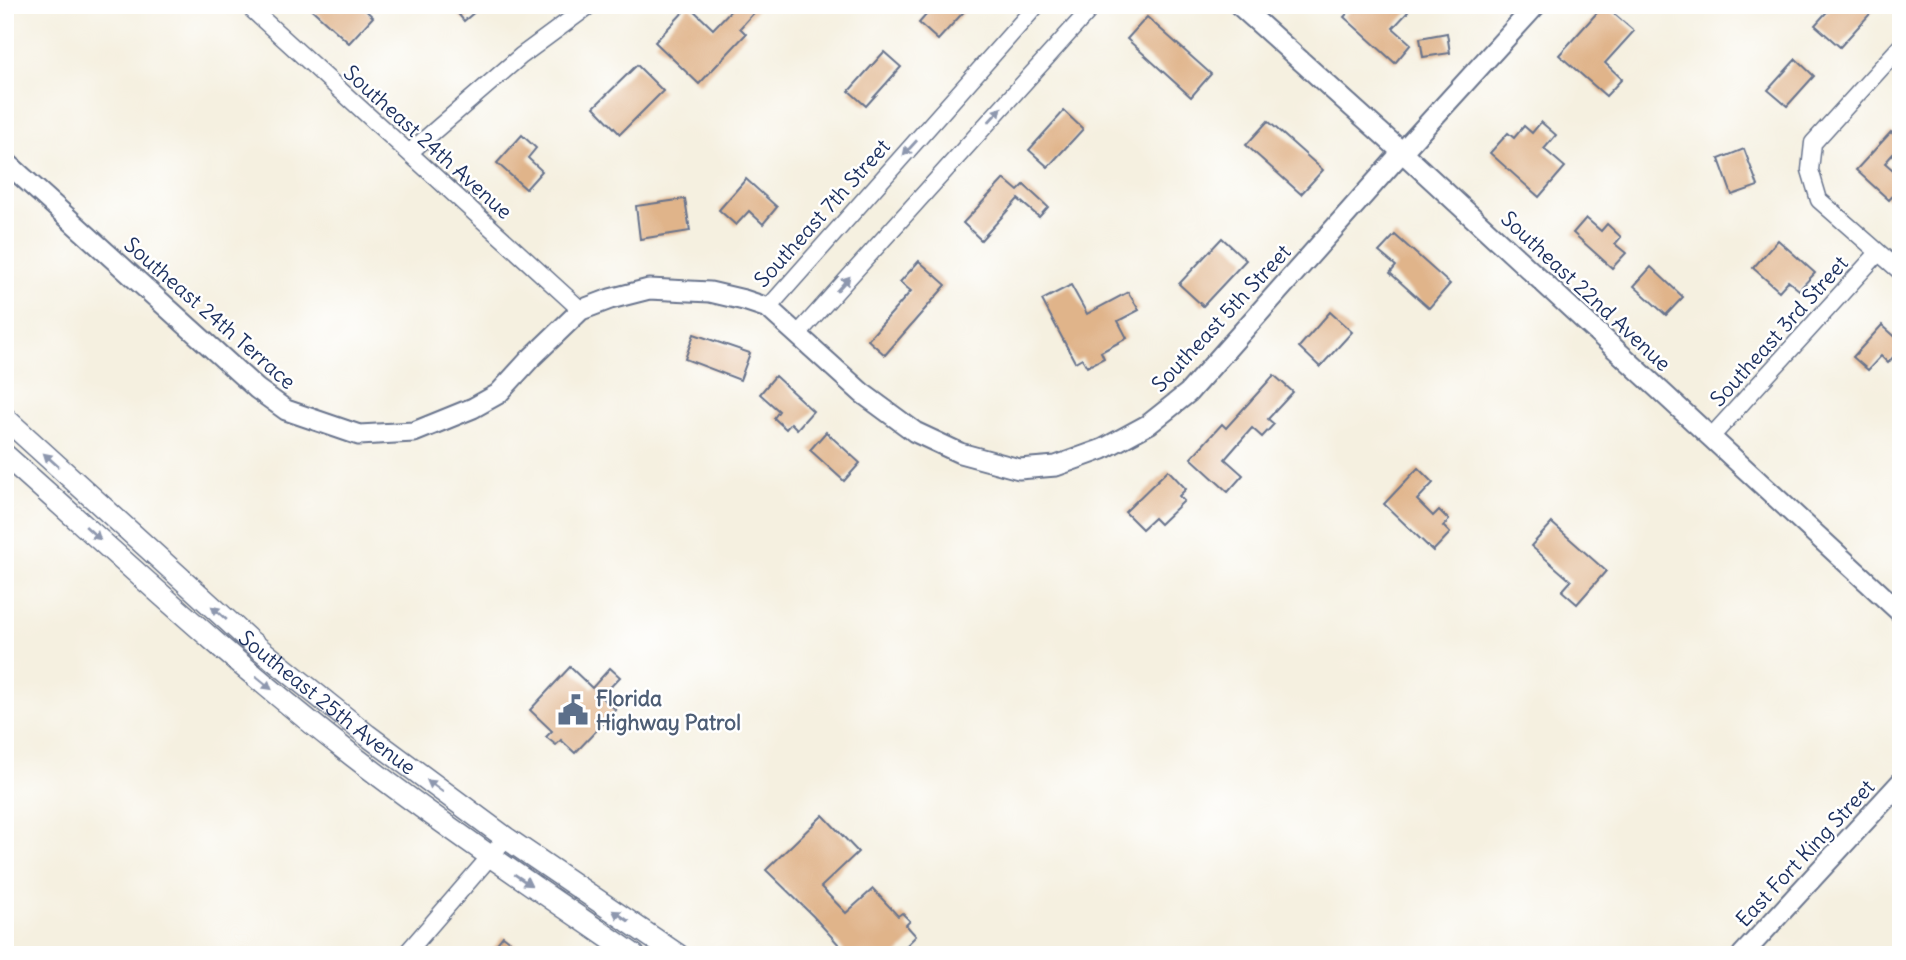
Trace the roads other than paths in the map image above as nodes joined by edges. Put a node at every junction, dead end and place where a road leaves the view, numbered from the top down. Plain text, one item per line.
1 (247, 5) edge
2 (590, 5) edge
3 (1037, 5) edge
4 (1094, 5) edge
5 (1239, 5) edge
6 (1536, 5) edge
7 (1901, 46) edge
8 (410, 152) junction
9 (1402, 152) junction
10 (5, 161) edge
11 (1878, 253) junction
12 (1901, 272) edge
13 (768, 308) junction
14 (582, 310) junction
15 (797, 335) junction
16 (5, 418) edge
17 (414, 432) joint
18 (1711, 437) junction
19 (5, 455) edge
20 (1901, 612) edge
21 (1901, 782) edge
22 (506, 838) junction
23 (490, 858) junction
24 (405, 955) edge
25 (634, 955) edge
26 (678, 955) edge
27 (1742, 955) edge

1 - 8 street, Southeast 24th Avenue
2 - 8 street
3 -> 13 street, Southeast 7th Street
15 -> 4 street
5 - 9 street, Southeast 22nd Avenue
6 - 9 street, Southeast 5th Street
7 - 11 street
8 - 14 street, Southeast 24th Avenue
9 - 15 street, Southeast 5th Street
9 - 18 street, Southeast 22nd Avenue
10 - 17 street, Southeast 24th Terrace
11 - 12 street
11 - 18 street, Southeast 3rd Street
13 - 14 street, Southeast 7th Street
13 - 15 street, Southeast 5th Street
14 - 17 street, Southeast 7th Street
22 -> 16 main road, Southeast 25th Avenue
18 - 20 street, Southeast 22nd Avenue
19 -> 23 main road, Southeast 25th Avenue
21 - 27 street, East Fort King Street
22 - 23 street
26 -> 22 main road, Southeast 25th Avenue
23 - 24 street
23 -> 25 main road, Southeast 25th Avenue

